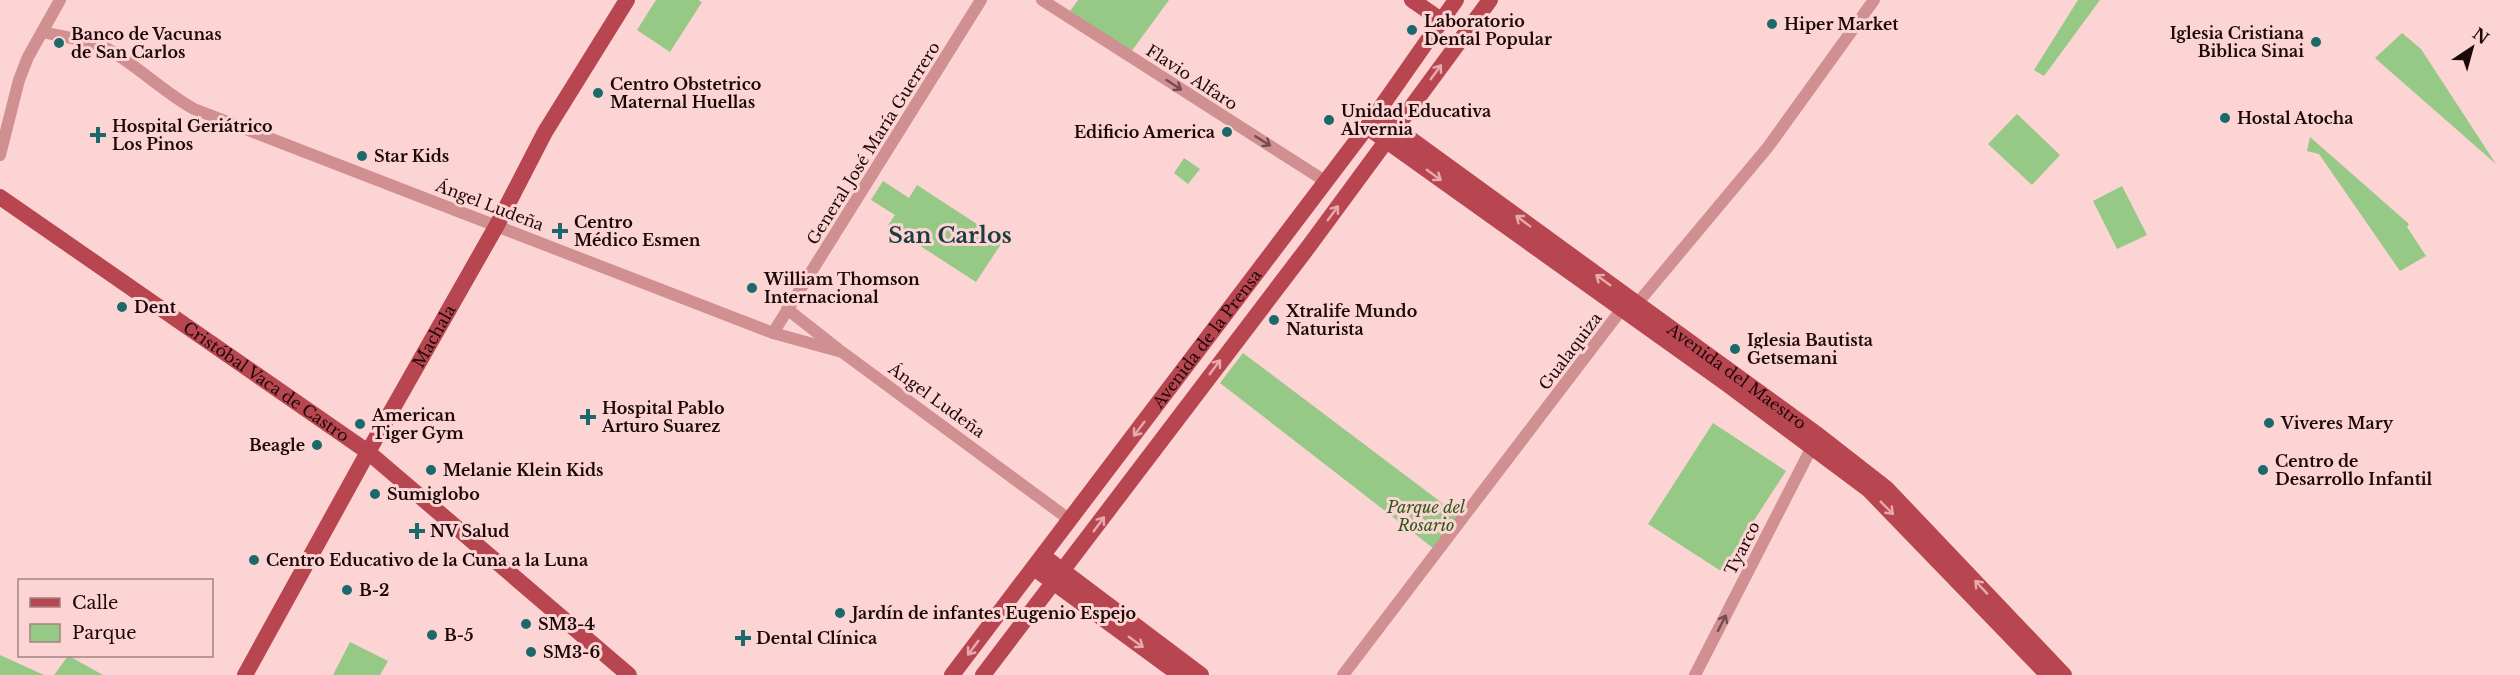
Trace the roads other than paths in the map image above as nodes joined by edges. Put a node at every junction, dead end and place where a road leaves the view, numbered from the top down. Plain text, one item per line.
1 (60, 0) edge
2 (627, 0) edge
3 (981, 0) edge
4 (1042, 0) edge
5 (1412, 0) edge
6 (1874, 0) edge
7 (1489, 1) edge
8 (1459, 2) edge
9 (1441, 20) junction
10 (42, 32) junction
11 (1452, 50) junction
12 (1371, 121) junction
13 (1391, 135) junction
14 (0, 155) edge
15 (1325, 181) junction
16 (0, 197) edge
17 (497, 225) junction
18 (1629, 308) junction
19 (787, 309) junction
20 (773, 333) junction
21 (842, 352) junction
22 (1815, 440) junction
23 (368, 452) junction
24 (1070, 519) junction
25 (1038, 562) junction
26 (1059, 577) junction
27 (2019, 636) junction
28 (245, 675) edge
29 (629, 675) edge
30 (952, 675) edge
31 (983, 675) edge
32 (1180, 675) edge
33 (1201, 675) edge
34 (1343, 675) edge
35 (1695, 675) edge
36 (2048, 675) edge
37 (2064, 675) edge

1 - 10 street
2 - 17 main road, Machala
3 - 19 street, General José María Guerrero
4 -> 15 street, Flavio Alfaro
5 - 9 main road
6 - 18 street, Gualaquiza
7 - 11 main road, Avenida de la Prensa
8 - 9 main road, Avenida de la Prensa
8 - 11 main road
9 - 12 main road, Avenida de la Prensa
10 - 14 street
10 - 17 street, Ángel Ludeña
13 -> 11 main road, Avenida de la Prensa
12 - 13 main road, Avenida del Maestro
12 - 15 main road, Avenida de la Prensa
13 - 18 main road, Avenida del Maestro
26 -> 13 main road, Avenida de la Prensa
15 -> 24 main road, Avenida de la Prensa
16 - 23 main road, Cristóbal Vaca de Castro
17 - 20 street, Ángel Ludeña
17 - 23 main road, Machala
18 - 22 main road, Avenida del Maestro
18 - 34 street, Gualaquiza
19 - 20 street, General José María Guerrero
19 - 21 street
20 - 21 street, Ángel Ludeña
21 - 24 street, Ángel Ludeña
22 - 27 main road, Avenida del Maestro
35 -> 22 street, Tyarco
23 - 28 main road, Machala
23 - 29 main road, Cristóbal Vaca de Castro
24 - 25 main road, Avenida de la Prensa
25 - 26 main road
25 -> 30 main road, Avenida de la Prensa
26 - 31 main road, Avenida de la Prensa
26 -> 32 main road
26 - 33 main road
27 - 36 main road, Avenida del Maestro
27 - 37 main road, Avenida del Maestro

